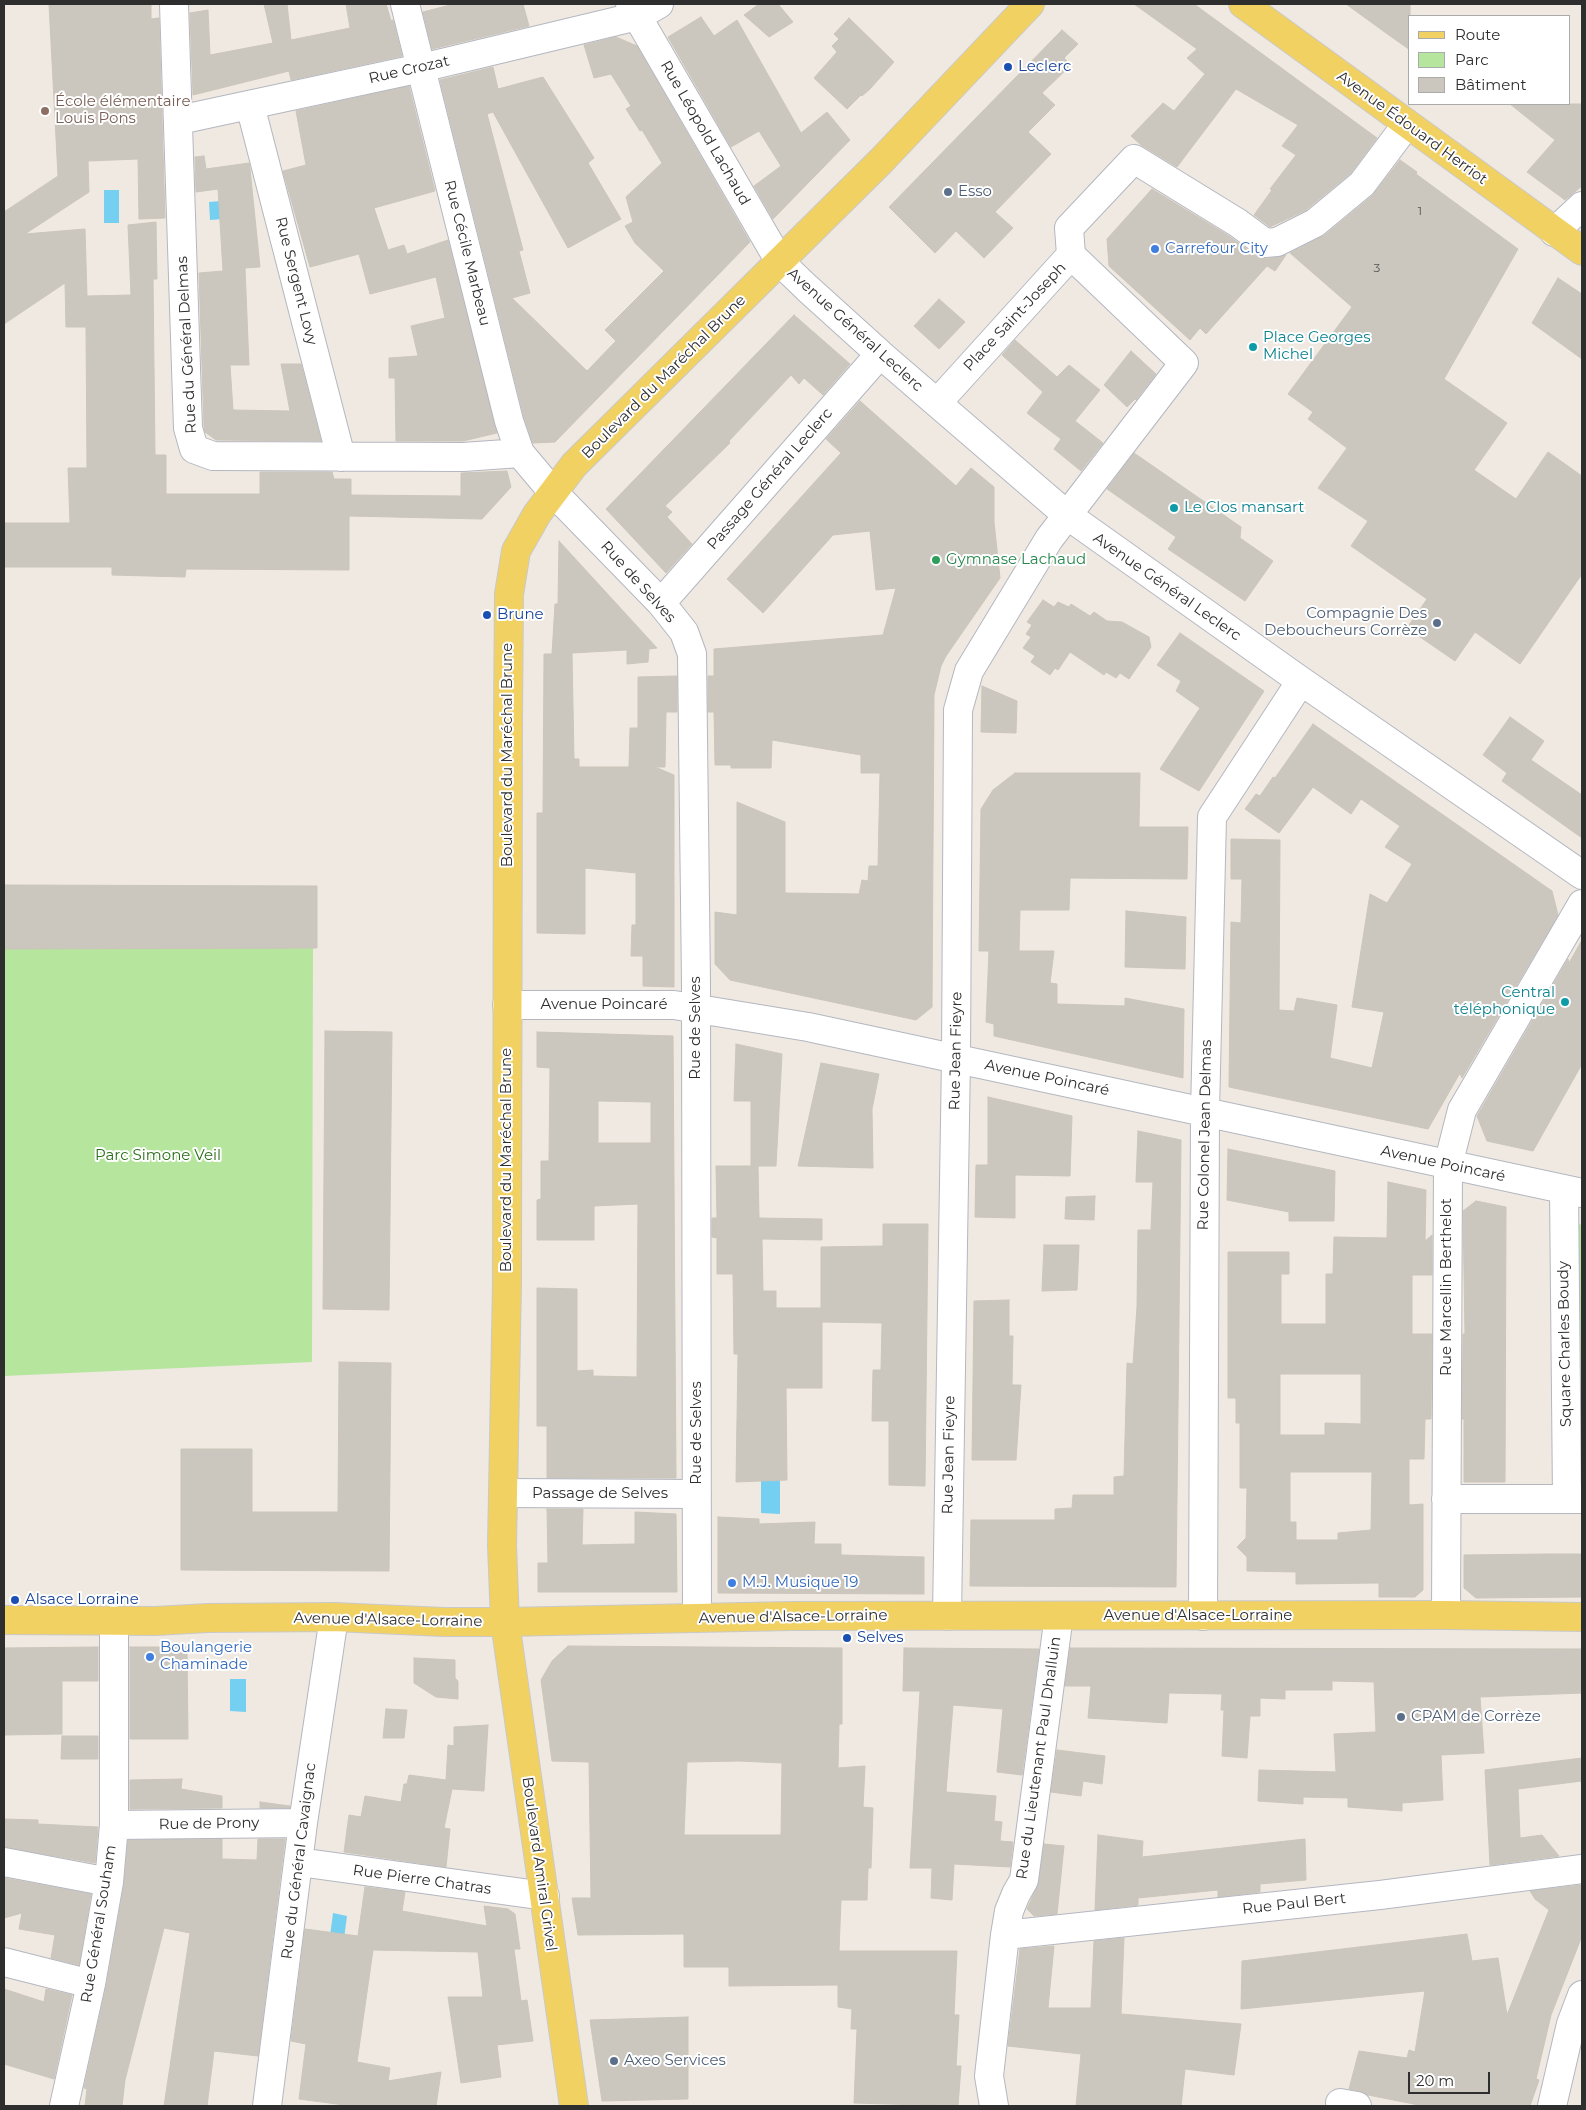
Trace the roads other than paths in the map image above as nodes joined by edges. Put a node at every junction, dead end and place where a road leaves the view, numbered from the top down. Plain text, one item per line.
1 (174, 4) edge
2 (405, 4) edge
3 (1030, 4) edge
4 (1242, 4) edge
5 (642, 8) edge
6 (421, 68) junction
7 (250, 105) junction
8 (179, 120) junction
9 (1407, 124) junction
10 (1582, 206) edge
11 (1554, 232) junction
12 (1582, 252) edge
13 (1071, 255) junction
14 (780, 262) junction
15 (880, 354) junction
16 (938, 403) junction
17 (520, 453) junction
18 (341, 457) junction
19 (552, 491) junction
20 (1067, 515) junction
21 (661, 603) junction
22 (1301, 681) junction
23 (1582, 875) edge
24 (1582, 904) edge
25 (507, 1005) junction
26 (695, 1008) junction
27 (956, 1058) junction
28 (1205, 1112) junction
29 (1448, 1166) junction
30 (1573, 1192) edge
31 (503, 1493) junction
32 (697, 1494) junction
33 (1446, 1499) junction
34 (1574, 1499) edge
35 (1446, 1615) junction
36 (947, 1616) junction
37 (1056, 1616) junction
38 (1202, 1616) junction
39 (334, 1617) junction
40 (697, 1617) junction
41 (1582, 1617) edge
42 (4, 1620) edge
43 (114, 1620) junction
44 (505, 1622) junction
45 (303, 1824) junction
46 (114, 1825) junction
47 (4, 1862) edge
48 (299, 1862) junction
49 (1582, 1869) edge
50 (109, 1882) junction
51 (545, 1896) junction
52 (1005, 1935) junction
53 (4, 1962) edge
54 (91, 1984) junction
55 (1582, 1996) edge
56 (64, 2106) edge
57 (267, 2106) edge
58 (574, 2106) edge
59 (994, 2106) edge
60 (1552, 2106) edge

1 - 8 street, Rue du Général Delmas
2 - 6 street, Rue Cécile Marbeau
3 - 14 main road, Boulevard du Maréchal Brune
4 - 9 main road, Avenue Édouard Herriot
5 - 6 street, Rue Crozat
5 - 14 street, Rue Léopold Lachaud
6 - 7 street, Rue Crozat
6 - 17 street, Rue Cécile Marbeau
7 - 8 street, Rue Crozat
7 - 18 street, Rue Sergent Lovy
8 - 18 street, Rue du Général Delmas
9 - 11 main road, Avenue Édouard Herriot
9 - 13 street, Place Saint-Joseph
10 - 11 street
11 - 12 main road, Avenue Édouard Herriot
13 - 16 street, Place Saint-Joseph
13 - 20 street, Rue Jean Fieyre
14 - 15 street, Avenue Général Leclerc
14 - 19 main road, Boulevard du Maréchal Brune
15 - 16 street, Avenue Général Leclerc
15 - 21 street, Passage Général Leclerc
16 - 20 street, Avenue Général Leclerc
17 - 18 street, Rue du Général Delmas
17 - 19 street, Rue Cécile Marbeau
19 - 21 street, Rue de Selves
19 - 25 main road, Boulevard du Maréchal Brune
20 - 22 street, Avenue Général Leclerc
20 - 27 street, Rue Jean Fieyre
21 - 26 street, Rue de Selves
22 - 23 street, Avenue Général Leclerc
22 - 28 street, Rue Colonel Jean Delmas
24 - 29 street, Rue Marcellin Berthelot
25 - 26 street, Avenue Poincaré
25 - 31 main road, Boulevard du Maréchal Brune
26 - 27 street, Avenue Poincaré
26 - 32 street, Rue de Selves
27 - 28 street, Avenue Poincaré
27 - 36 street, Rue Jean Fieyre
28 - 29 street, Avenue Poincaré
28 - 38 street, Rue Colonel Jean Delmas
29 - 30 street, Avenue Poincaré
29 - 33 street, Rue Marcellin Berthelot
30 - 34 street, Square Charles Boudy
31 - 32 street, Passage de Selves
31 - 44 main road, Boulevard du Maréchal Brune
32 - 40 street, Rue de Selves
33 - 34 street, Square Charles Boudy
33 - 35 street, Rue Marcellin Berthelot
35 - 38 main road, Avenue d'Alsace-Lorraine
35 - 41 main road, Avenue d'Alsace-Lorraine
36 - 37 main road, Avenue d'Alsace-Lorraine
36 - 40 main road, Avenue d'Alsace-Lorraine
37 - 38 main road, Avenue d'Alsace-Lorraine
37 - 52 street, Rue du Lieutenant Paul Dhalluin
39 - 43 main road, Avenue d'Alsace-Lorraine
39 - 44 main road, Avenue d'Alsace-Lorraine
39 - 45 street, Rue du Général Cavaignac
40 - 44 main road, Avenue d'Alsace-Lorraine
42 - 43 main road, Avenue d'Alsace-Lorraine
43 - 46 street, Rue Général Souham
44 - 51 main road, Boulevard Amiral Grivel
45 - 46 street, Rue de Prony
45 - 48 street, Rue du Général Cavaignac
46 - 50 street, Rue Général Souham
47 - 50 street
48 - 51 street, Rue Pierre Chatras
48 - 57 street, Rue du Général Cavaignac
49 - 52 street, Rue Paul Bert
50 - 54 street, Rue Général Souham
51 - 58 main road, Boulevard Amiral Grivel
52 - 59 street, Rue du Lieutenant Paul Dhalluin
53 - 54 street
54 - 56 street, Rue Général Souham
55 - 60 street

